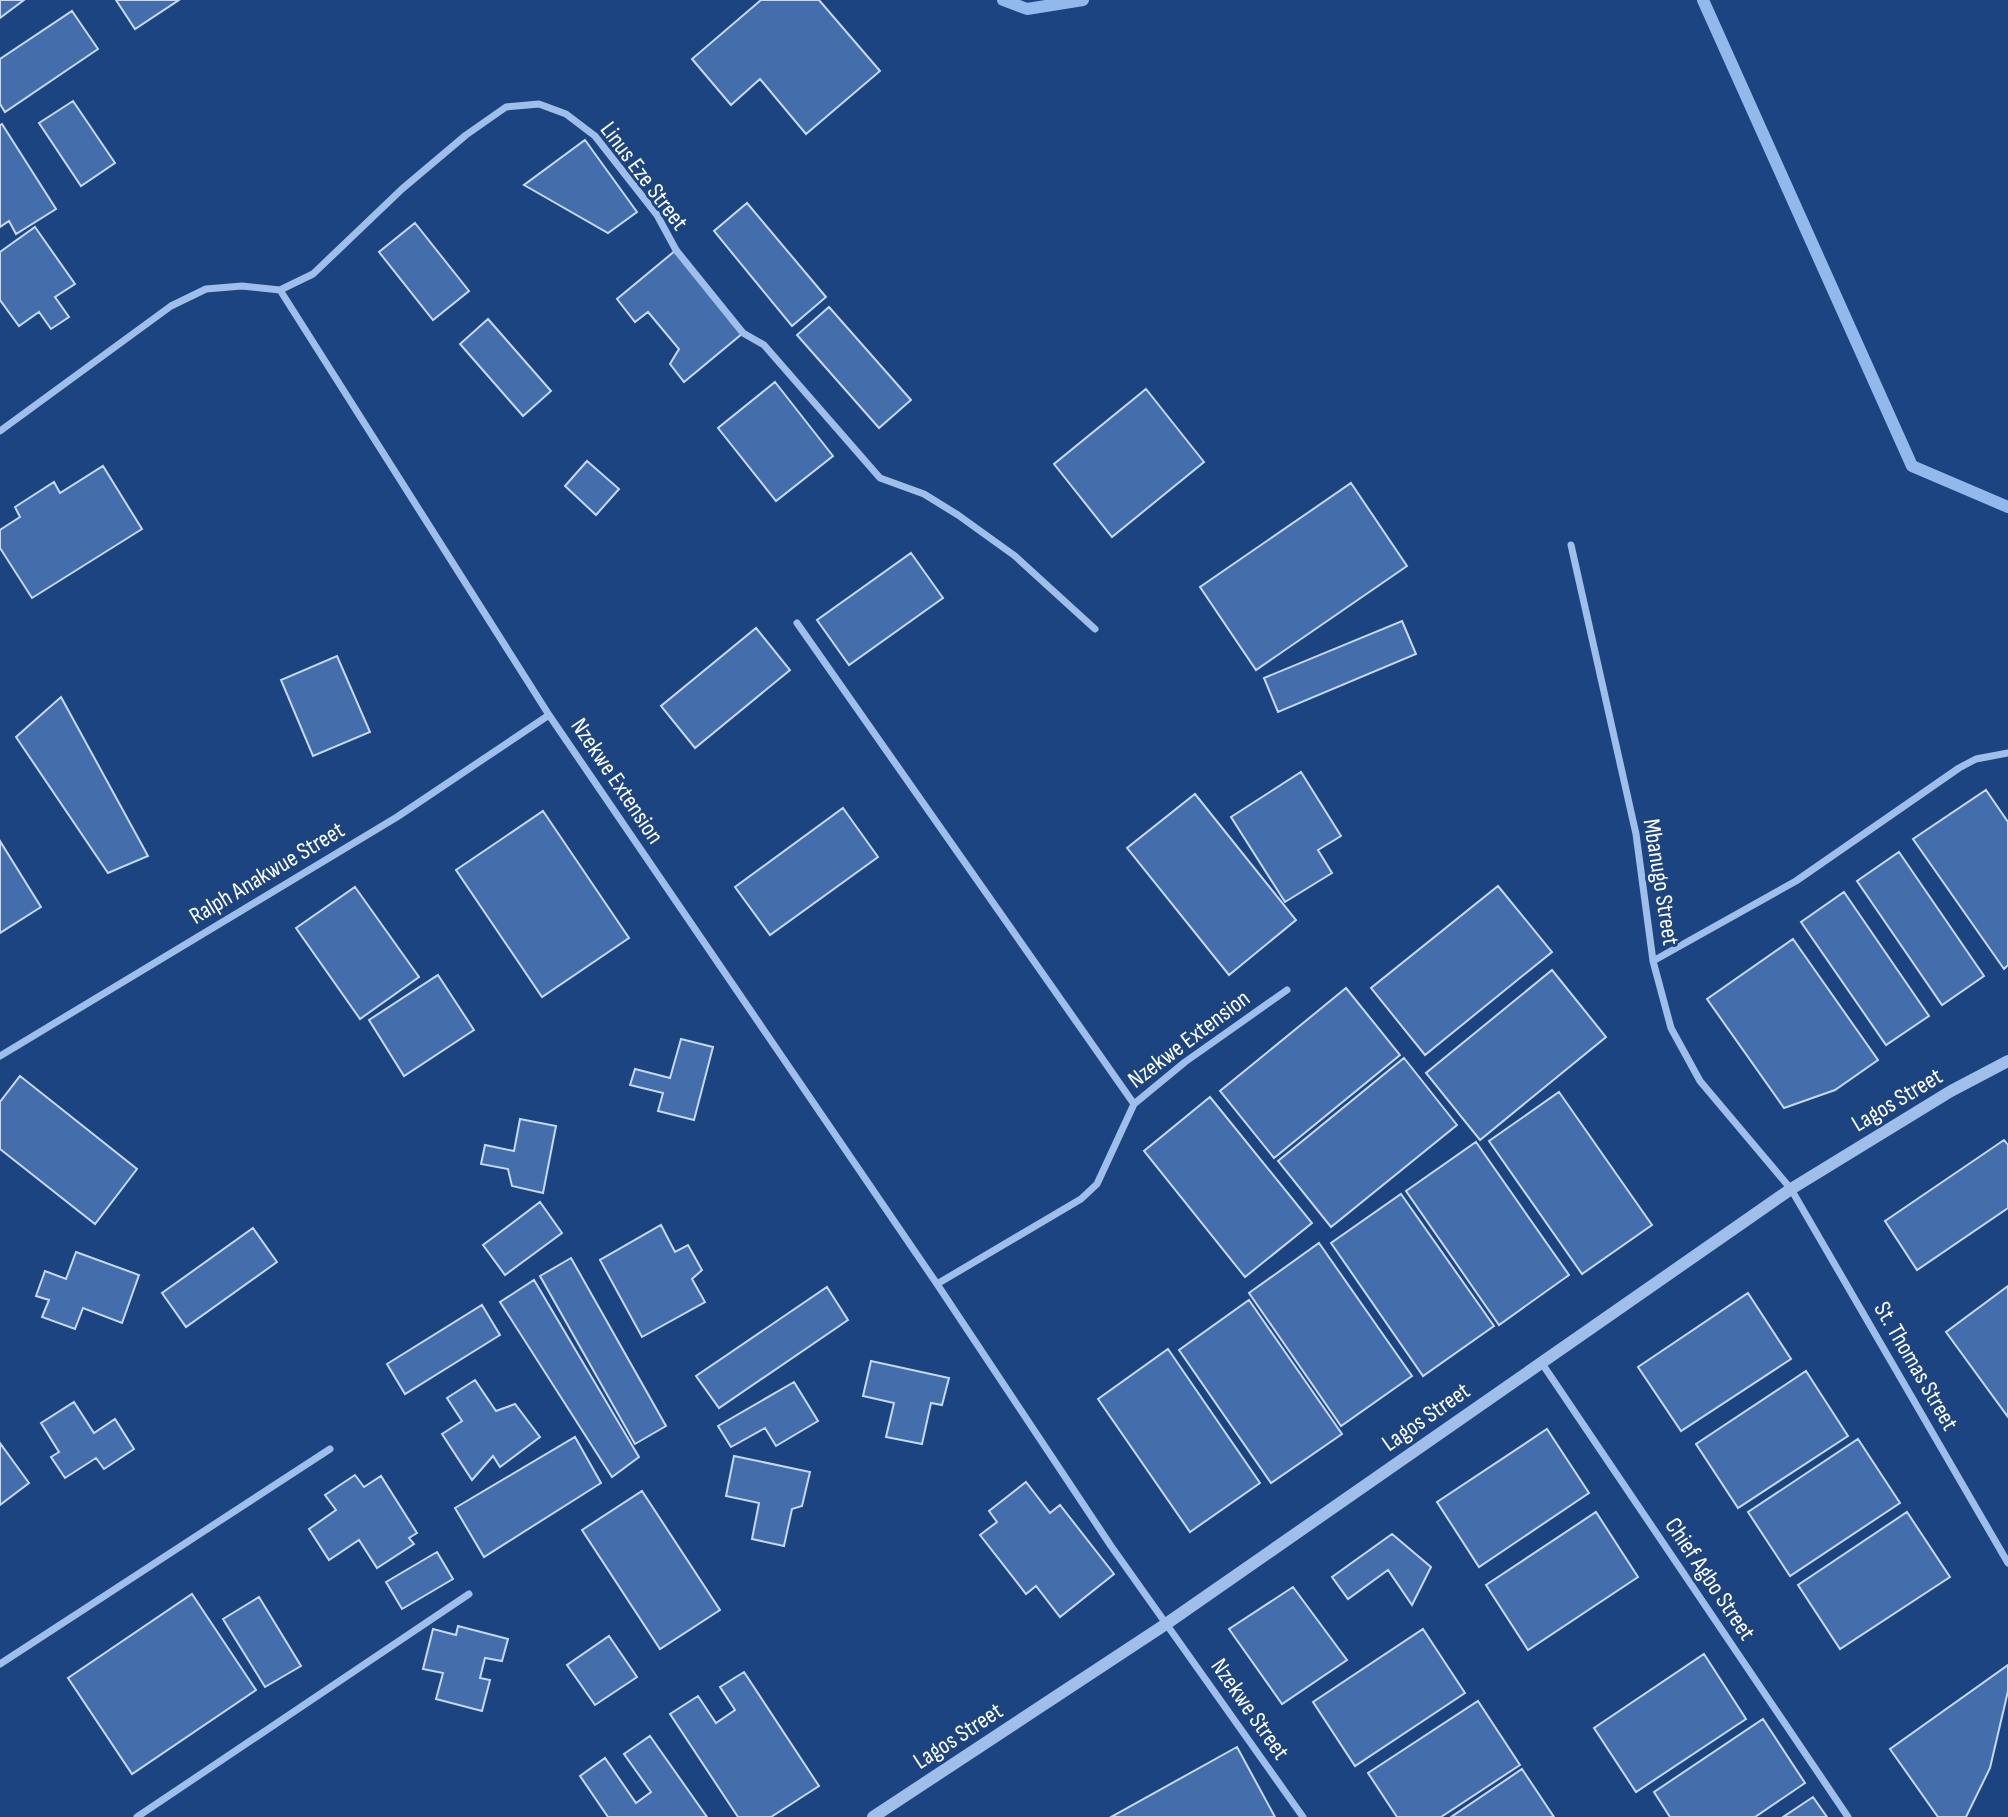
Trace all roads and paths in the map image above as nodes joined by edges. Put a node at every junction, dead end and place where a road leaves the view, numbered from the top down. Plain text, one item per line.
1 (280, 290) junction
2 (0, 431) edge
3 (1572, 545) dead end
4 (797, 623) dead end
5 (1095, 629) dead end
6 (549, 715) junction
7 (2008, 753) edge
8 (1653, 961) junction
9 (1287, 990) dead end
10 (0, 1056) edge
11 (2008, 1061) edge
12 (1134, 1104) junction
13 (1791, 1189) junction
14 (937, 1284) junction
15 (1541, 1363) junction
16 (330, 1449) dead end
17 (2008, 1563) edge
18 (469, 1594) dead end
19 (1166, 1624) junction
20 (0, 1664) edge
21 (136, 1817) edge
22 (873, 1817) edge
23 (1303, 1817) edge
24 (1848, 1817) edge

1 - 2 street
1 - 5 street, Linus Eze Street
1 - 6 street, Nzekwe Extension
3 - 8 street, Mbanugo Street
4 - 12 street
6 - 10 street, Ralph Anakwue Street
6 - 14 street, Nzekwe Extension
7 - 8 street
8 - 13 street, Mbanugo Street
9 - 12 street, Nzekwe Extension
11 - 13 street, Lagos Street
12 - 14 street, Nzekwe Extension
13 - 15 street, Lagos Street
13 - 17 street, St. Thomas Street
14 - 19 street, Nzekwe Extension
15 - 19 street, Lagos Street
15 - 24 street, Chief Agbo Street
16 - 20 street
18 - 21 street
19 - 22 street, Lagos Street
19 - 23 street, Nzekwe Street

